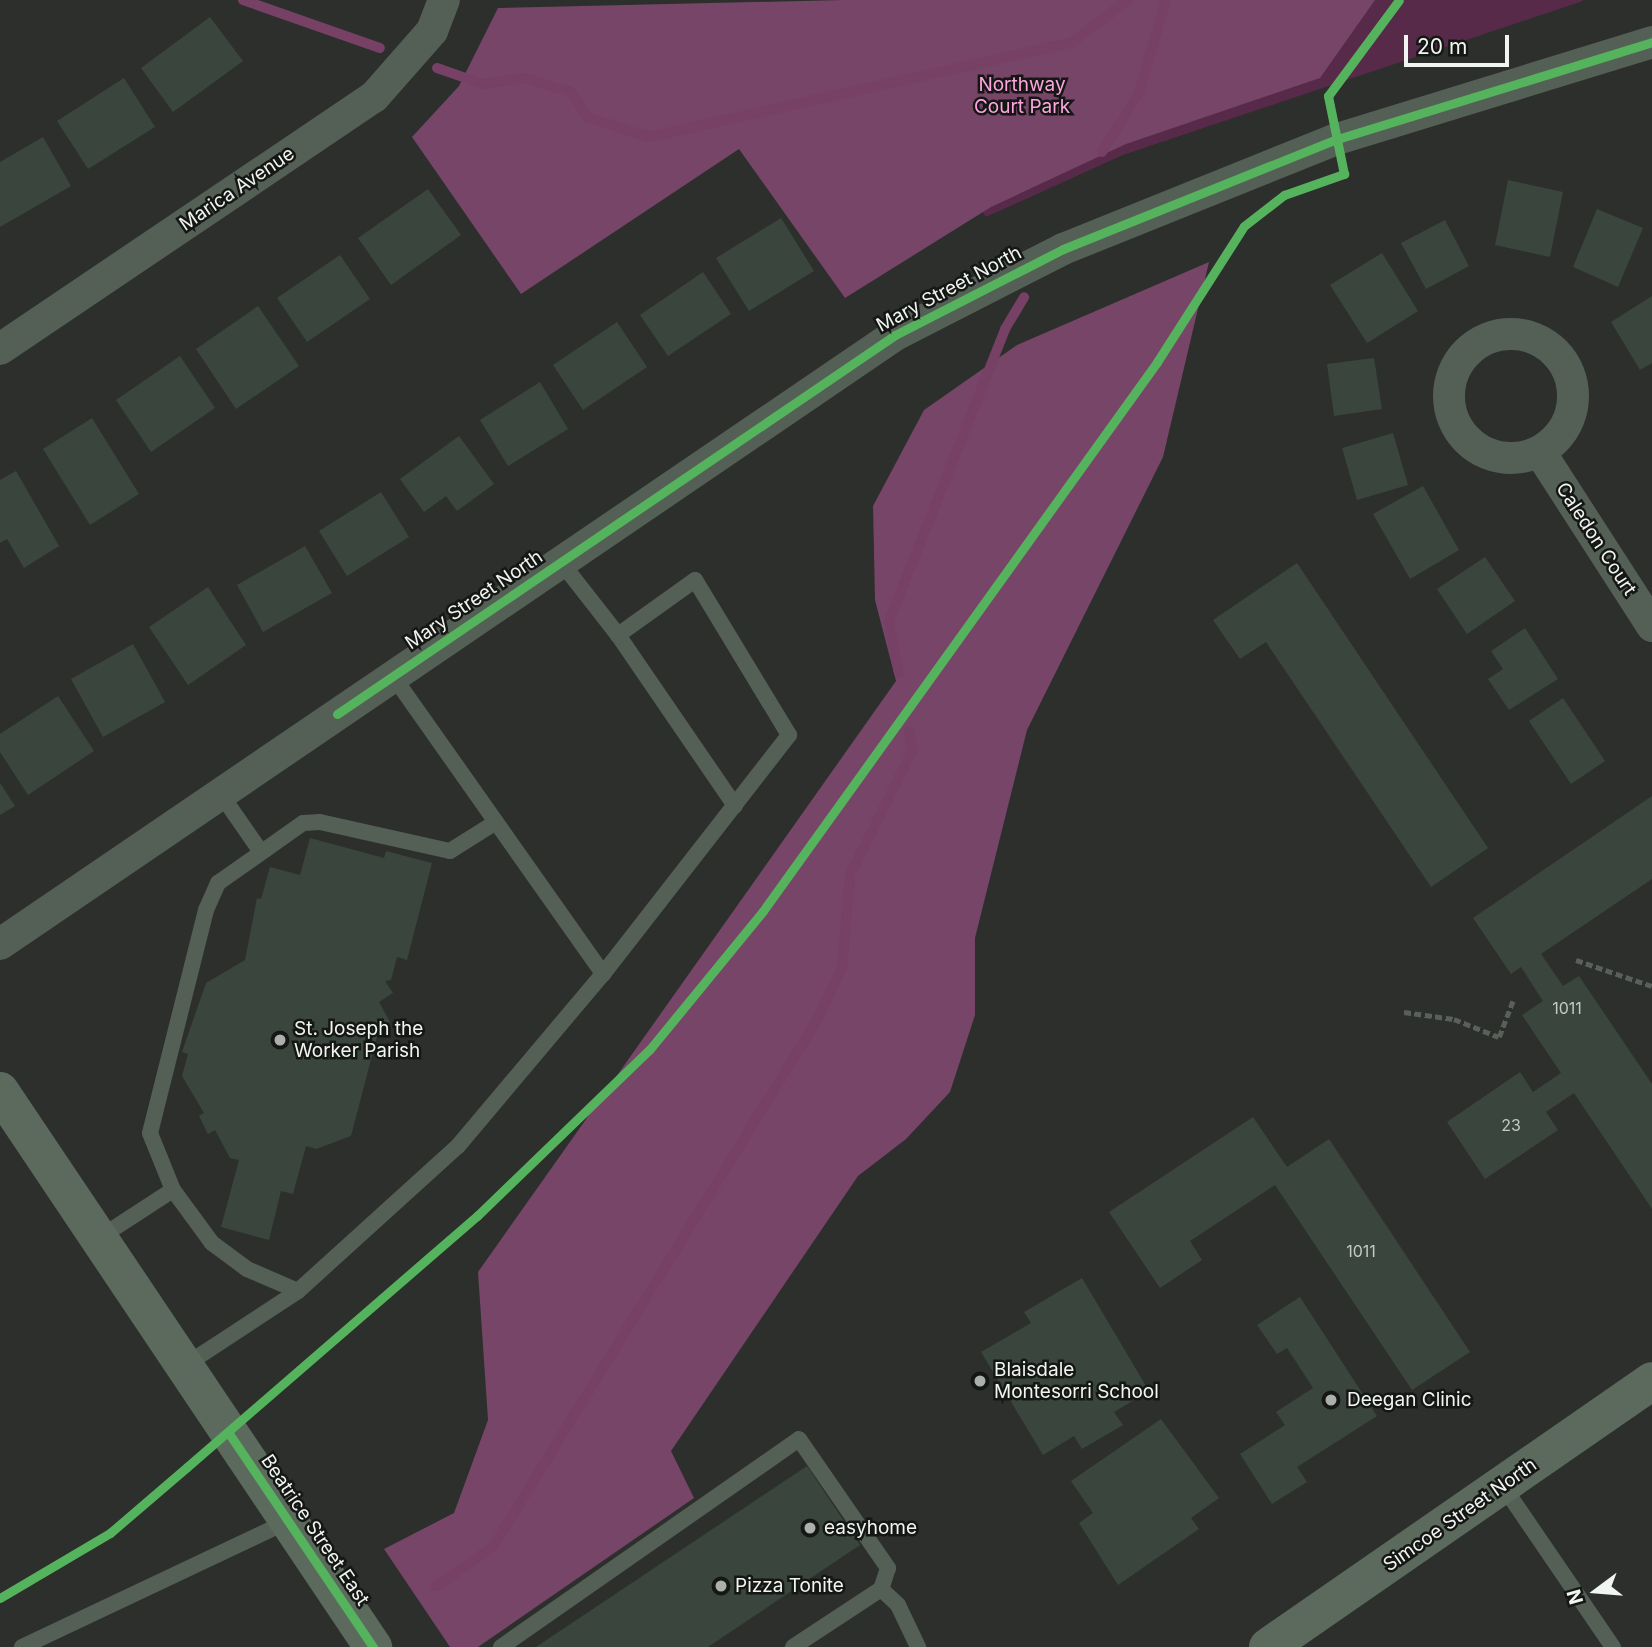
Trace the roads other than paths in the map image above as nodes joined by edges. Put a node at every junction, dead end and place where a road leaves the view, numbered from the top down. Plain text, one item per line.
1 (444, 0) edge
2 (1652, 42) edge
3 (0, 349) edge
4 (1540, 452) dead end
5 (561, 562) junction
6 (1652, 626) edge
7 (618, 635) junction
8 (393, 676) junction
9 (220, 793) junction
10 (735, 806) junction
11 (496, 822) junction
12 (261, 852) junction
13 (0, 944) edge
14 (603, 974) junction
15 (0, 1090) edge
16 (173, 1190) junction
17 (98, 1238) junction
18 (298, 1291) junction
19 (184, 1366) junction
20 (1652, 1381) edge
21 (1503, 1486) junction
22 (288, 1521) junction
23 (881, 1589) junction
24 (22, 1647) edge
25 (373, 1647) edge
26 (501, 1647) edge
27 (793, 1647) edge
28 (918, 1647) edge
29 (1268, 1647) edge
30 (1613, 1647) edge

1 - 3 street, Marica Avenue
2 - 5 street, Mary Street North
4 - 6 street, Caledon Court
5 - 7 lane
5 - 8 street, Mary Street North
7 - 10 lane
7 - 10 lane
8 - 9 street, Mary Street North
8 - 11 lane
9 - 12 lane
9 - 13 street, Mary Street North
10 - 14 lane
11 - 12 lane
11 - 14 lane
12 - 16 lane
14 - 18 lane
15 - 17 street, Beatrice Street East
16 - 17 lane
16 - 18 lane
17 - 19 street, Beatrice Street East
18 - 19 lane
19 - 22 street, Beatrice Street East
20 - 21 street, Simcoe Street North
21 - 29 street, Simcoe Street North
21 - 30 lane
22 - 24 lane, Beatrice Street East
22 - 25 street, Beatrice Street East
23 - 26 lane
23 - 27 lane
23 - 28 lane

